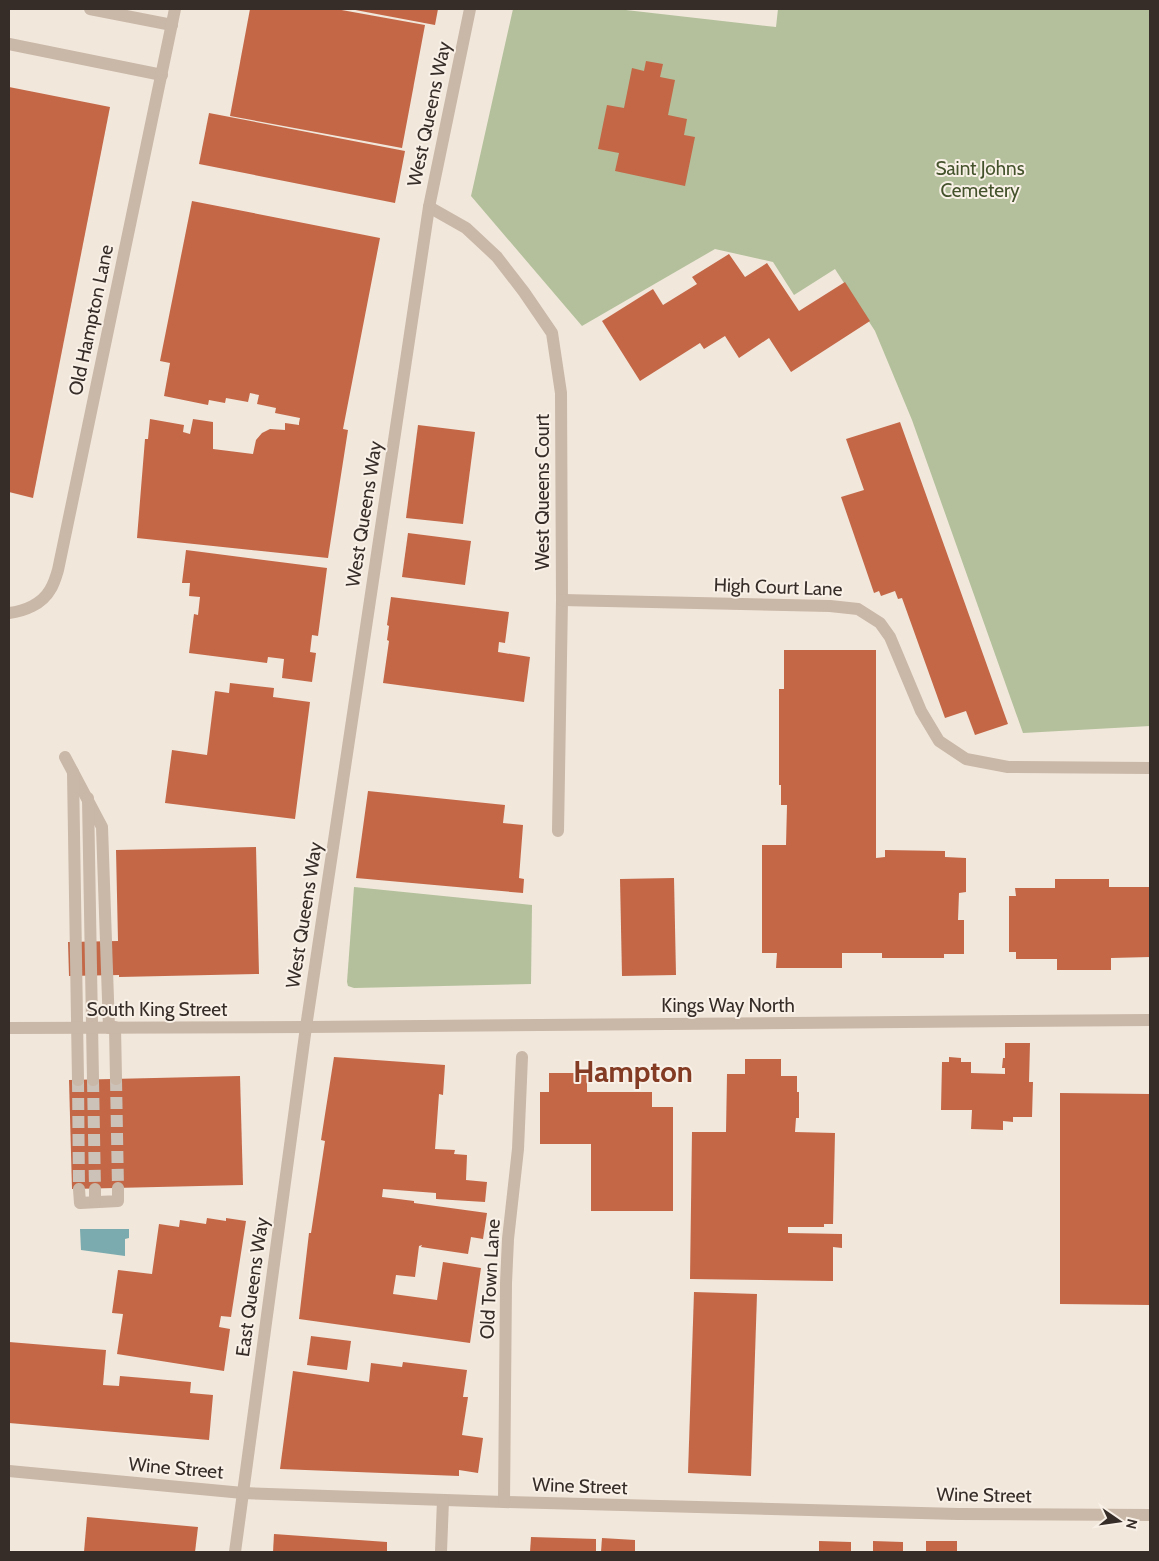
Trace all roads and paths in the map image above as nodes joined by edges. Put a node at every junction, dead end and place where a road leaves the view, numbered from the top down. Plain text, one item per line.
1 (90, 9) edge
2 (175, 9) edge
3 (470, 9) edge
4 (172, 25) junction
5 (9, 44) edge
6 (162, 75) junction
7 (429, 207) junction
8 (562, 600) junction
9 (9, 613) edge
10 (65, 757) dead end
11 (1150, 768) edge
12 (73, 772) junction
13 (88, 798) junction
14 (558, 831) dead end
15 (1150, 1020) edge
16 (92, 1027) junction
17 (112, 1027) junction
18 (306, 1027) junction
19 (9, 1028) edge
20 (77, 1028) junction
21 (522, 1057) dead end
22 (116, 1079) tunnel mouth
23 (78, 1080) tunnel mouth
24 (93, 1080) tunnel mouth
25 (94, 1188) tunnel mouth
26 (118, 1188) tunnel mouth
27 (80, 1189) tunnel mouth
28 (95, 1202) junction
29 (9, 1471) edge
30 (243, 1493) junction
31 (443, 1500) junction
32 (504, 1502) junction
33 (1150, 1515) edge
34 (235, 1552) edge
35 (441, 1552) edge

1 - 4 street
2 - 4 street, Old Hampton Lane
3 - 7 street, West Queens Way
4 - 6 street, Old Hampton Lane
5 - 6 street
6 - 9 street, Old Hampton Lane
7 - 8 street, West Queens Court
7 - 18 street, West Queens Way
8 - 11 street, High Court Lane
8 - 14 street, West Queens Court
10 - 12 street
12 - 13 street
12 - 20 street
13 - 16 street
13 - 17 street
15 - 18 street, Kings Way North
16 - 17 street, South King Street
16 - 20 street, South King Street
16 - 24 street
17 - 18 street, South King Street
17 - 22 street
18 - 30 street, East Queens Way
19 - 20 street, South King Street
20 - 23 street
21 - 32 street, Old Town Lane
25 - 28 street
26 - 28 street
27 - 28 street
29 - 30 street, Wine Street
30 - 31 street, Wine Street
30 - 34 street, East Queens Way
31 - 32 street, Wine Street
31 - 35 street
32 - 33 street, Wine Street

